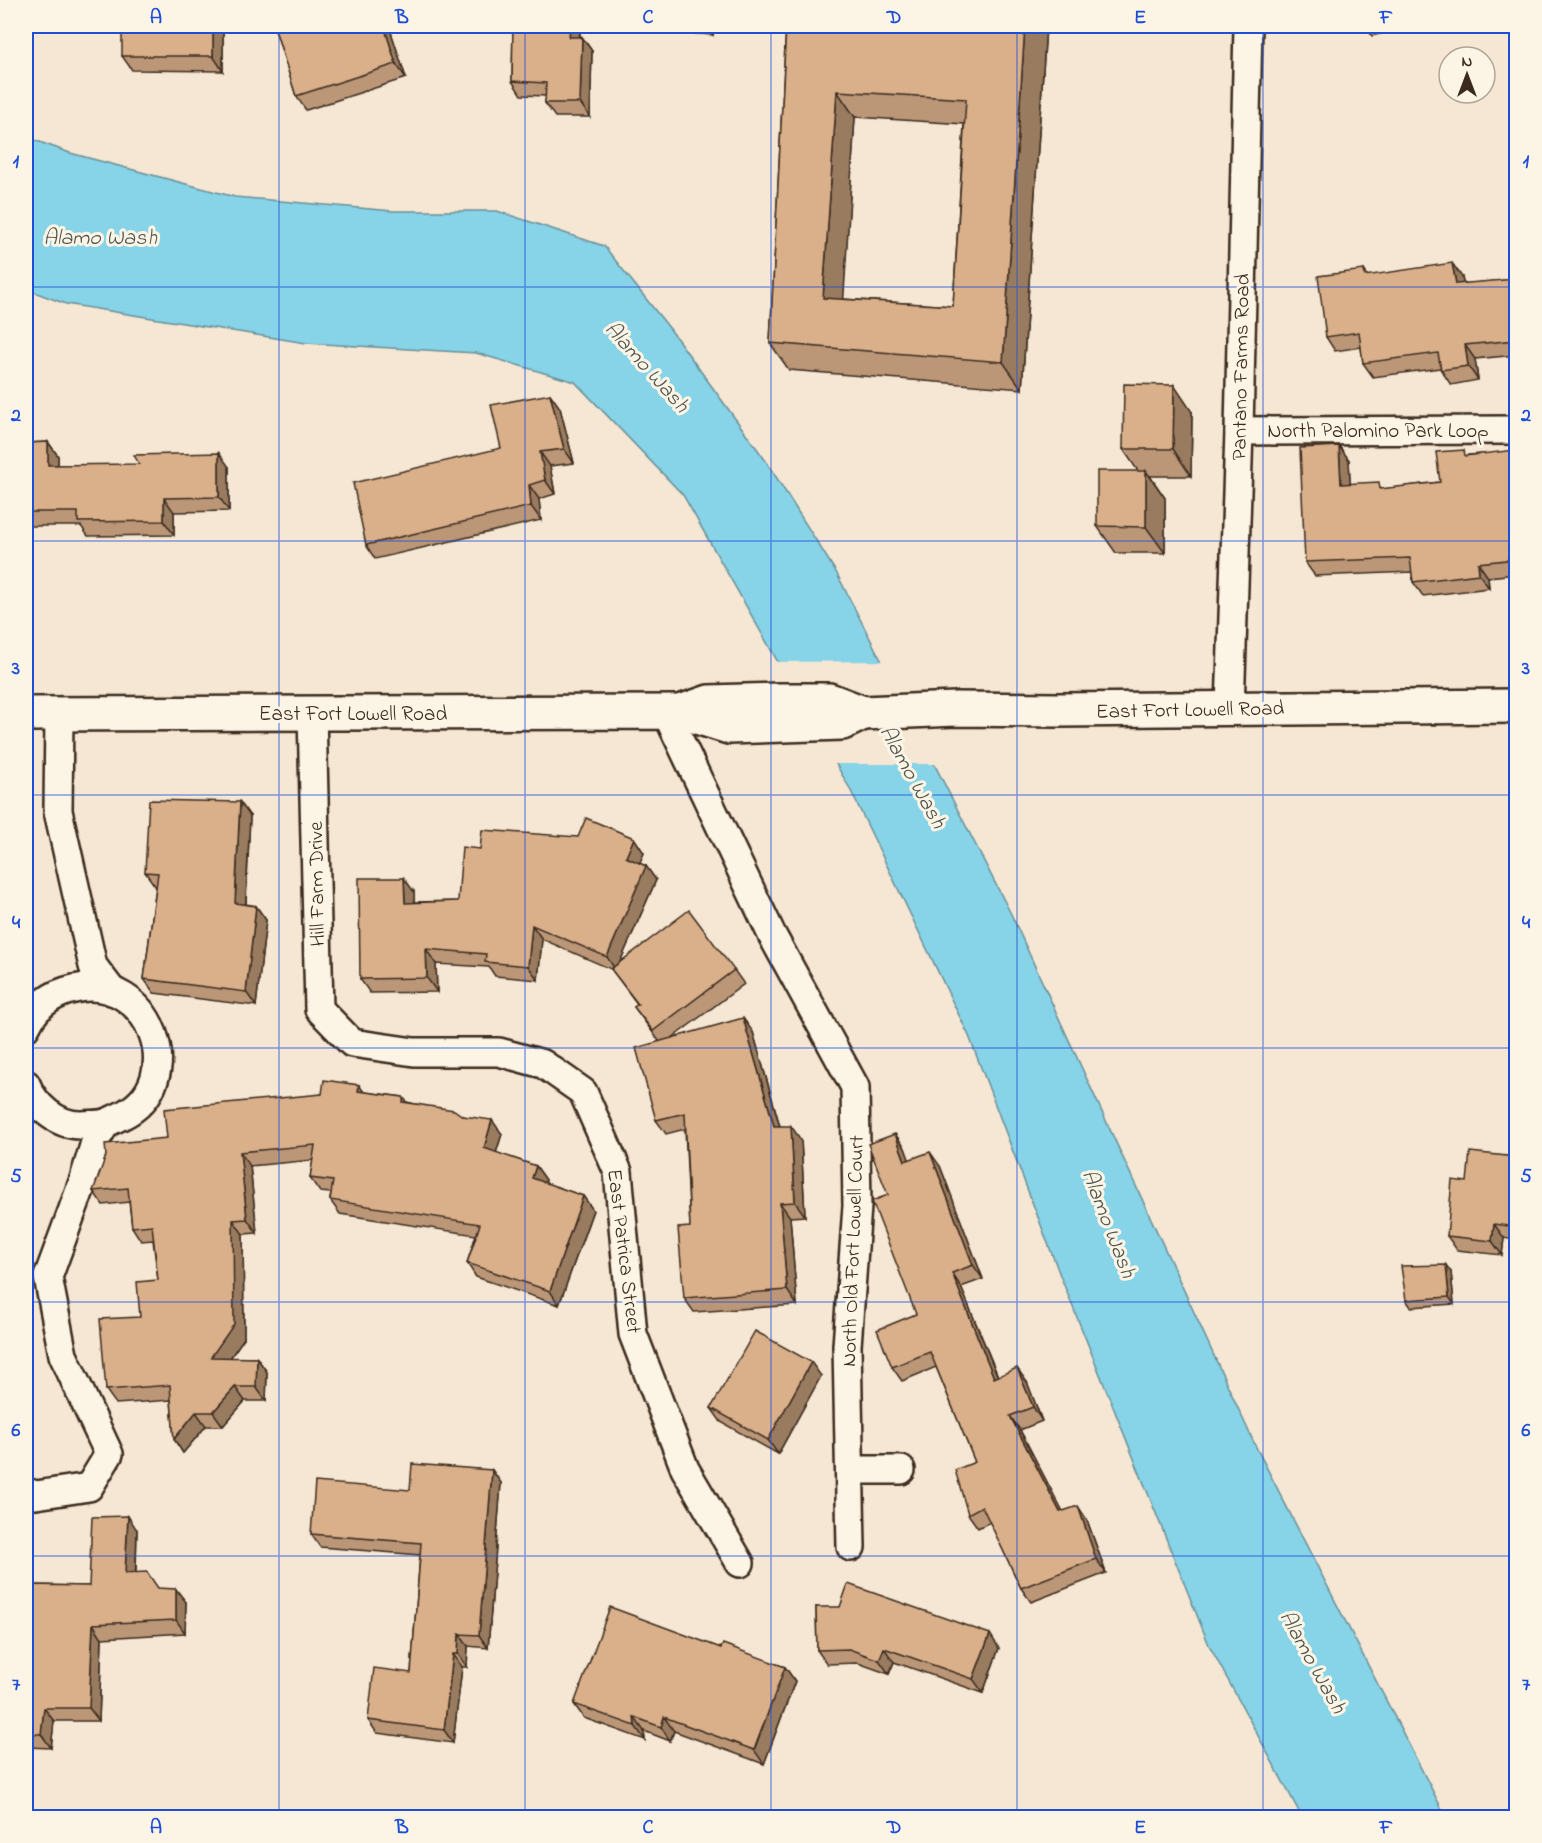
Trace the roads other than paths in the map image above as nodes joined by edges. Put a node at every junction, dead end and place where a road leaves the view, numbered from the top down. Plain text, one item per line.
1 (1248, 26) edge
2 (1516, 430) edge
3 (1239, 431) junction
4 (1516, 706) edge
5 (1230, 709) junction
6 (674, 712) junction
7 (312, 713) junction
8 (26, 714) edge
9 (58, 714) junction
10 (112, 990) junction
11 (27, 1012) edge
12 (352, 1043) joint
13 (26, 1084) edge
14 (106, 1123) junction
15 (850, 1470) junction
16 (901, 1470) dead end
17 (26, 1492) edge
18 (851, 1546) dead end
19 (740, 1563) dead end

1 - 3 street, Pantano Farms Road
2 - 3 street, North Palomino Park Loop
3 - 5 street, Pantano Farms Road
4 - 5 street, East Fort Lowell Road
5 - 6 street, East Fort Lowell Road
6 - 7 street, East Fort Lowell Road
6 - 15 street, North Old Fort Lowell Court
7 - 9 street, East Fort Lowell Road
7 - 12 street, Hill Farm Drive
8 - 9 street, East Fort Lowell Road
9 - 10 street
10 - 11 street
10 - 14 street
12 - 19 street, East Patrica Street
13 - 14 street
14 - 17 street
15 - 16 street
15 - 18 street, North Old Fort Lowell Court

